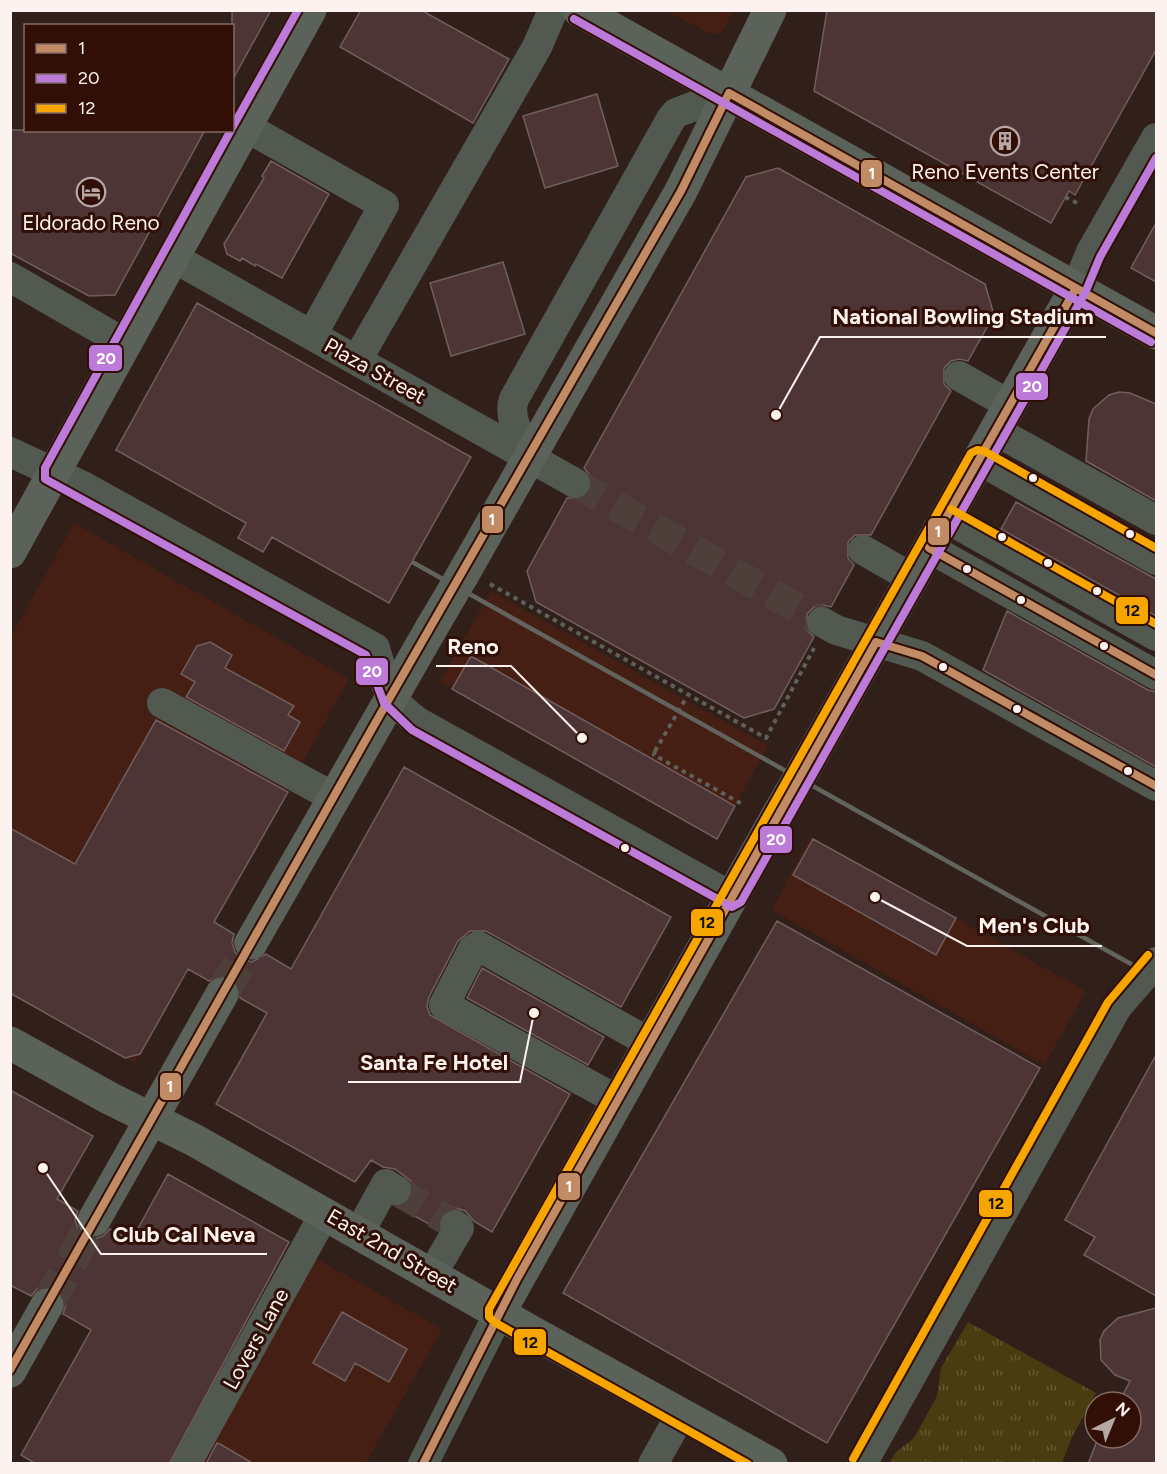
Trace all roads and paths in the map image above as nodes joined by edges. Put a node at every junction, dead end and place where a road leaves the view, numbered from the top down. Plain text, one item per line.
1 (310, 10) edge
2 (553, 10) edge
3 (579, 10) edge
4 (770, 10) edge
5 (729, 93) junction
6 (246, 127) junction
7 (1156, 138) edge
8 (1065, 197) dead end
9 (1077, 204) dead end
10 (174, 258) junction
11 (10, 277) edge
12 (1076, 288) junction
13 (1156, 333) edge
14 (312, 335) junction
15 (126, 344) junction
16 (357, 360) junction
17 (959, 376) dead end
18 (1003, 418) junction
19 (10, 452) edge
20 (530, 458) junction
21 (979, 460) junction
22 (54, 473) junction
23 (575, 483) tunnel mouth
24 (946, 518) junction
25 (1156, 520) edge
26 (929, 549) junction
27 (863, 550) dead end
28 (10, 552) edge
29 (1156, 560) edge
30 (912, 578) junction
31 (475, 580) junction
32 (818, 635) joint
33 (1156, 636) edge
34 (876, 642) junction
35 (1156, 675) edge
36 (688, 694) junction
37 (390, 699) junction
38 (162, 703) dead end
39 (1156, 786) edge
40 (333, 798) junction
41 (742, 804) dead end
42 (732, 897) junction
43 (251, 943) tunnel mouth
44 (1156, 962) edge
45 (222, 994) tunnel mouth
46 (10, 1043) edge
47 (650, 1043) junction
48 (617, 1100) junction
49 (152, 1119) junction
50 (396, 1190) dead end
51 (325, 1213) junction
52 (94, 1220) tunnel mouth
53 (455, 1225) dead end
54 (359, 1233) junction
55 (432, 1274) junction
56 (47, 1305) tunnel mouth
57 (499, 1313) junction
58 (10, 1371) edge
59 (681, 1414) junction
60 (186, 1464) edge
61 (423, 1464) edge
62 (653, 1464) edge
63 (771, 1464) edge
64 (862, 1464) edge

1 - 6 main road
2 - 16 street
3 - 5 main road
4 - 5 main road
5 - 12 main road
5 - 20 main road
5 - 20 street
6 - 10 main road
6 - 14 street
7 - 12 street
8 - 9 path
10 - 14 street, Plaza Street
10 - 15 main road
11 - 15 street
12 - 13 main road
12 - 18 main road
14 - 16 street, Plaza Street
15 - 22 main road
16 - 20 street, Plaza Street
17 - 18 street
18 - 21 main road
18 - 25 street
19 - 22 street
20 - 23 street, Plaza Street
20 - 31 main road
21 - 24 main road
21 - 29 street
22 - 28 main road
22 - 37 street
24 - 26 main road
24 - 33 street
26 - 30 main road
26 - 35 street
27 - 30 street
30 - 34 main road
31 - 36 path
31 - 37 main road, bridge
32 - 34 street
32 - 36 path
34 - 39 street
34 - 42 main road, bridge
36 - 41 path, bridge
37 - 40 main road
37 - 42 street
38 - 40 street
40 - 43 main road
42 - 47 main road
44 - 64 street, bridge
45 - 49 main road
46 - 49 main road, East 2nd Street
47 - 48 main road
47 - 48 street
48 - 57 main road
49 - 51 main road, East 2nd Street
49 - 52 main road
50 - 54 street
51 - 54 main road, East 2nd Street
51 - 60 street, Lovers Lane
53 - 55 street
54 - 55 main road, East 2nd Street
55 - 57 main road, East 2nd Street
56 - 58 main road
57 - 59 main road, East 2nd Street
57 - 61 street
59 - 62 street
59 - 63 main road, East 2nd Street

